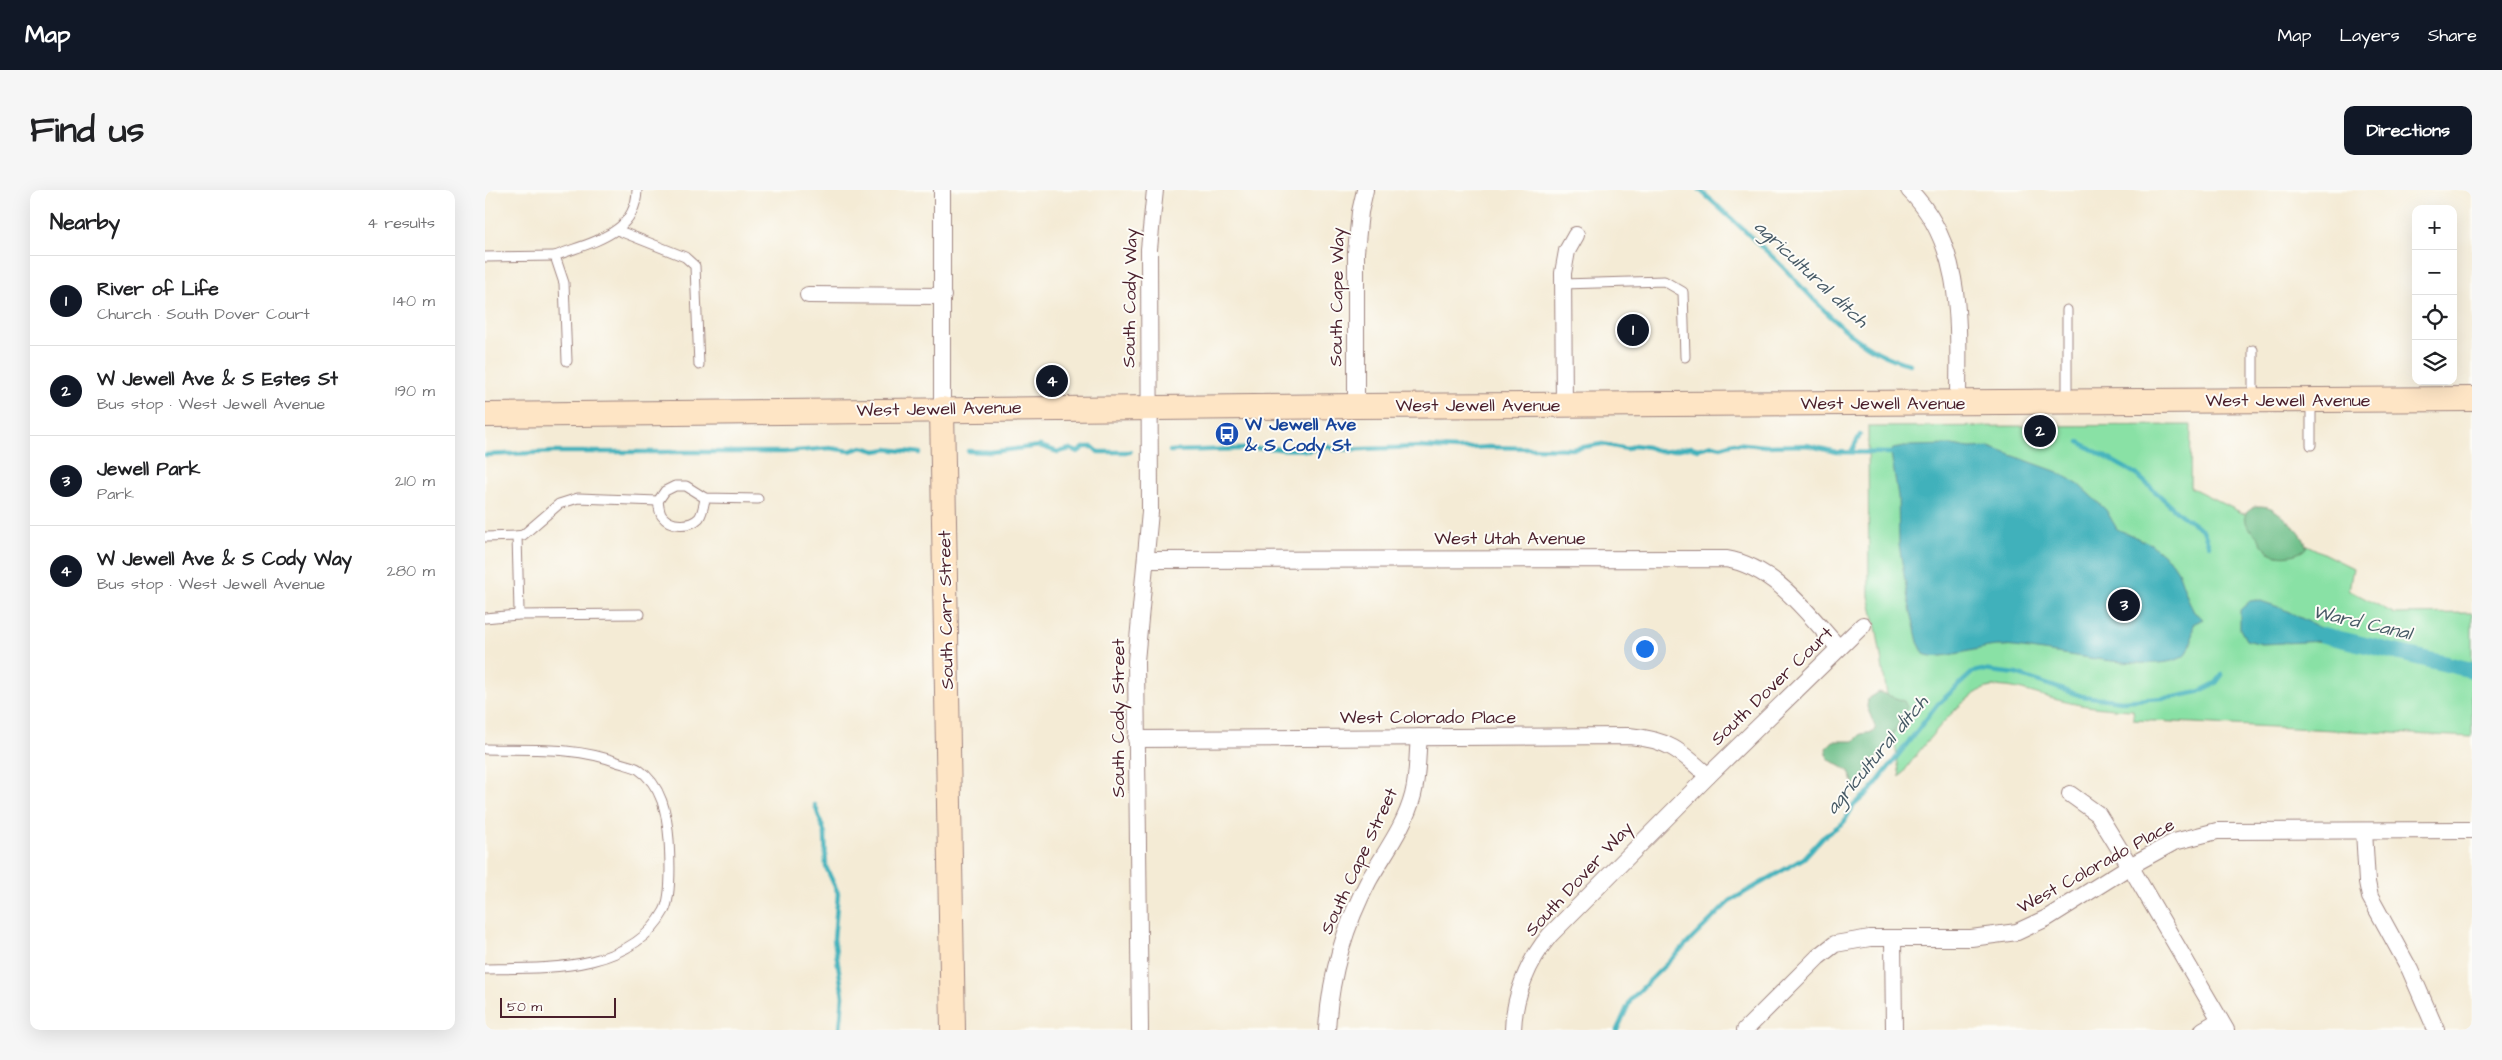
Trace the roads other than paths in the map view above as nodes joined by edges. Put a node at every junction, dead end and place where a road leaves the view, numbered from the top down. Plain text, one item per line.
1 (637, 190) edge
2 (942, 190) edge
3 (1155, 190) edge
4 (1365, 190) edge
5 (1909, 190) edge
6 (617, 230) junction
7 (1576, 235) dead end
8 (485, 256) edge
9 (555, 256) junction
10 (1563, 284) junction
11 (809, 295) dead end
12 (943, 296) junction
13 (2067, 310) dead end
14 (2253, 350) dead end
15 (1685, 357) dead end
16 (567, 361) dead end
17 (699, 364) dead end
18 (2472, 399) edge
19 (2311, 400) junction
20 (2253, 401) junction
21 (2067, 402) junction
22 (1959, 403) junction
23 (1564, 405) junction
24 (1356, 406) junction
25 (1150, 407) junction
26 (942, 409) junction
27 (485, 415) edge
28 (2311, 445) dead end
29 (705, 498) junction
30 (758, 499) dead end
31 (658, 501) junction
32 (517, 536) junction
33 (485, 537) edge
34 (1147, 560) junction
35 (640, 614) dead end
36 (517, 615) junction
37 (485, 618) edge
38 (1863, 625) dead end
39 (1839, 648) junction
40 (1419, 737) junction
41 (1137, 739) junction
42 (485, 749) edge
43 (1708, 776) junction
44 (2070, 794) dead end
45 (2472, 830) edge
46 (2364, 831) junction
47 (2130, 866) junction
48 (1893, 938) junction
49 (485, 969) edge
50 (2223, 1025) edge
51 (953, 1030) edge
52 (1140, 1030) edge
53 (1327, 1030) edge
54 (1513, 1030) edge
55 (1745, 1030) edge
56 (1894, 1030) edge
57 (2203, 1030) edge
58 (2436, 1030) edge

1 - 6 lane
2 - 12 street, South Carr Street
3 - 25 street, South Cody Way
4 - 24 street, South Cape Way
5 - 22 street
6 - 9 lane
6 - 17 lane
7 - 10 street
8 - 9 lane
9 - 16 lane
10 - 15 lane
10 - 23 street
11 - 12 street
12 - 26 street, South Carr Street
13 - 21 lane
14 - 20 lane
18 - 19 main road, West Jewell Avenue
19 - 20 main road, West Jewell Avenue
19 - 28 lane
20 - 21 main road, West Jewell Avenue
21 - 22 main road, West Jewell Avenue
22 - 23 main road, West Jewell Avenue
23 - 24 main road, West Jewell Avenue
24 - 25 main road, West Jewell Avenue
25 - 26 main road, West Jewell Avenue
25 - 34 street, South Cody Street
26 - 27 main road, West Jewell Avenue
26 - 51 main road, South Carr Street
29 - 30 lane
29 - 31 lane
29 - 31 lane
31 - 32 lane
32 - 33 lane
32 - 36 lane
34 - 39 street, West Utah Avenue
34 - 41 street, South Cody Street
35 - 36 lane
36 - 37 lane
38 - 39 street, South Dover Court
39 - 43 street, South Dover Court
40 - 41 street, West Colorado Place
40 - 43 street, West Colorado Place
40 - 53 street, South Cape Street
41 - 52 street, South Cody Street
42 - 49 lane
43 - 54 street, South Dover Way
44 - 47 street
45 - 46 street, West Colorado Place
46 - 47 street, West Colorado Place
46 - 58 street
47 - 48 street, West Colorado Place
47 - 50 street
48 - 55 street, West Colorado Place
48 - 56 street
50 - 57 street

